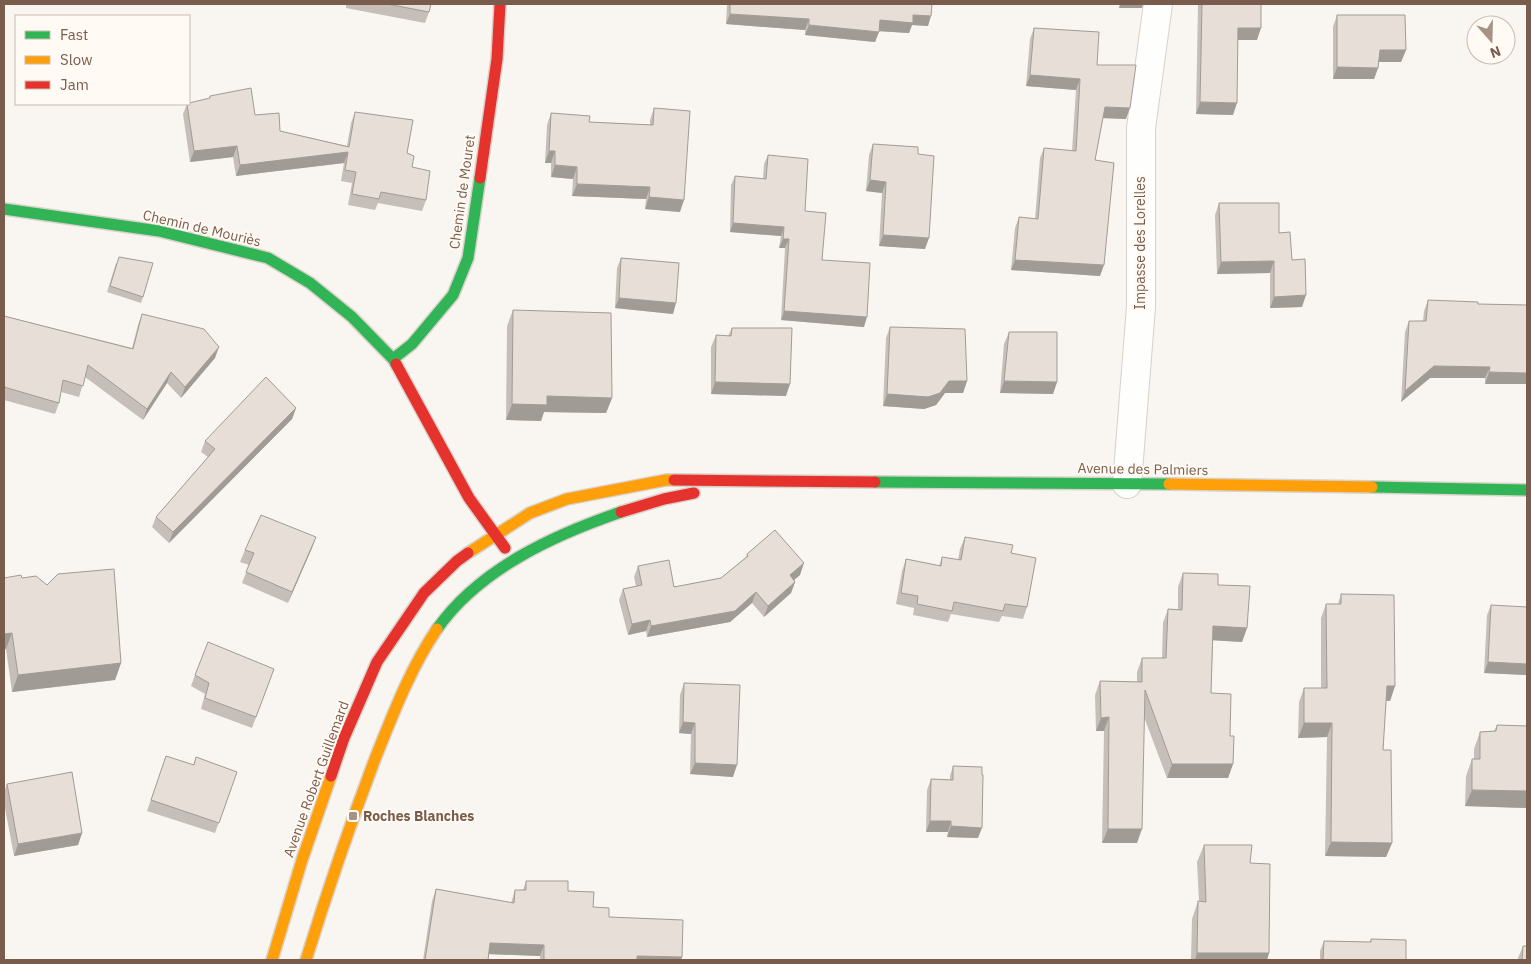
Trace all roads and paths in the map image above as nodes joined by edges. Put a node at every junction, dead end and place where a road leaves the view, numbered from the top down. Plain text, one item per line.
1 (500, 4) edge
2 (1158, 4) edge
3 (4, 209) edge
4 (393, 359) junction
5 (759, 482) junction
6 (1127, 484) junction
7 (1527, 490) edge
8 (495, 534) junction
9 (514, 561) junction
10 (272, 960) edge
11 (306, 960) edge

1 - 4 main road, Chemin de Mouret
2 - 6 street, Impasse des Lorelles
3 - 4 main road, Chemin de Mouriès
4 - 8 main road, Chemin de Mouriès
5 - 6 main road, Avenue des Palmiers
5 - 8 main road, Avenue des Palmiers
5 - 9 main road, Avenue des Palmiers
6 - 7 main road, Avenue des Palmiers
8 - 9 main road, Chemin de Mouriès
8 - 10 main road, Avenue Robert Guillemard
9 - 11 main road

